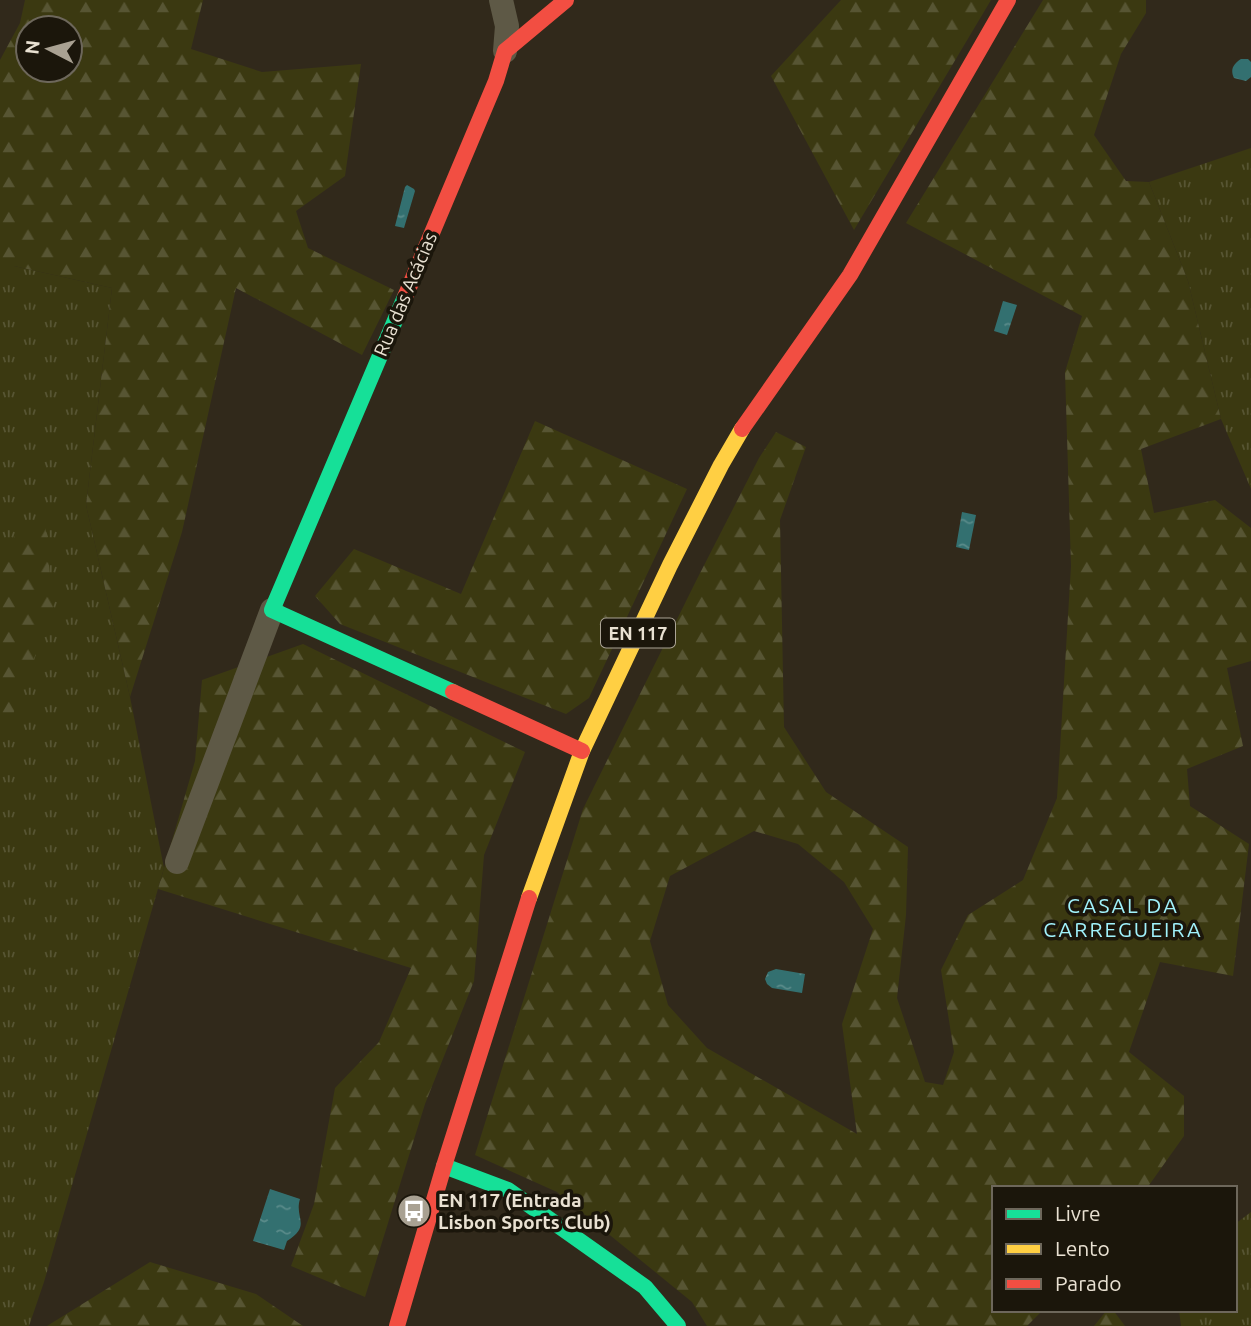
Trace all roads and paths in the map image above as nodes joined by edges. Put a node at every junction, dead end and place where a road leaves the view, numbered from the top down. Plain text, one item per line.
1 (501, 0) edge
2 (566, 0) edge
3 (1008, 0) edge
4 (505, 51) junction
5 (272, 610) junction
6 (582, 751) junction
7 (177, 862) dead end
8 (444, 1166) junction
9 (397, 1326) edge
10 (678, 1326) edge

1 - 4 street
2 - 4 main road
3 - 6 main road, EN 117
4 - 5 main road, Rua das Acácias
5 - 6 main road
5 - 7 street, Rua das Acácias
6 - 8 main road, EN 117
8 - 9 main road, EN 117
8 - 10 main road

